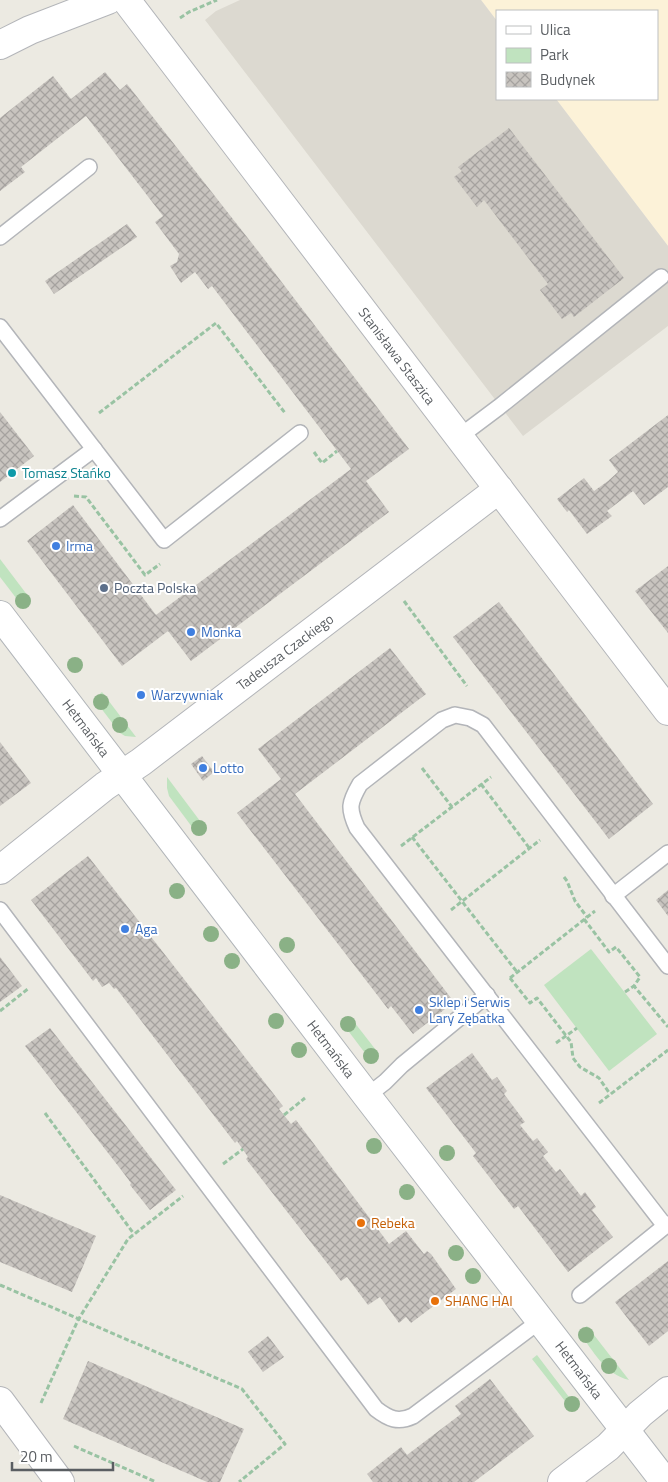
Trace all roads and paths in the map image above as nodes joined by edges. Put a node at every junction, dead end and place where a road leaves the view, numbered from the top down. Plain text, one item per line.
1 (108, 0) edge
2 (126, 0) edge
3 (217, 0) edge
4 (178, 19) dead end
5 (0, 45) edge
6 (89, 167) dead end
7 (0, 237) edge
8 (660, 277) dead end
9 (0, 327) edge
10 (78, 429) junction
11 (300, 433) junction
12 (459, 437) junction
13 (94, 449) junction
14 (337, 451) dead end
15 (499, 489) junction
16 (0, 519) edge
17 (402, 598) dead end
18 (0, 615) edge
19 (467, 686) dead end
20 (668, 711) edge
21 (407, 748) junction
22 (511, 762) junction
23 (122, 776) junction
24 (482, 784) junction
25 (452, 807) junction
26 (559, 826) junction
27 (412, 837) junction
28 (530, 849) junction
29 (668, 853) edge
30 (383, 860) junction
31 (0, 870) edge
32 (562, 873) dead end
33 (613, 896) junction
34 (462, 901) junction
35 (0, 910) edge
36 (586, 918) junction
37 (432, 924) junction
38 (668, 966) edge
39 (517, 972) junction
40 (48, 974) junction
41 (510, 978) junction
42 (634, 986) junction
43 (625, 992) dead end
44 (488, 995) junction
45 (0, 1011) edge
46 (668, 1028) edge
47 (668, 1050) edge
48 (610, 1094) junction
49 (367, 1096) junction
50 (305, 1098) dead end
51 (45, 1113) dead end
52 (284, 1115) dead end
53 (581, 1117) junction
54 (204, 1180) junction
55 (667, 1225) edge
56 (134, 1234) junction
57 (0, 1286) edge
58 (580, 1295) dead end
59 (78, 1320) junction
60 (541, 1320) junction
61 (668, 1391) edge
62 (0, 1401) edge
63 (39, 1406) dead end
64 (625, 1430) junction
65 (67, 1443) dead end
66 (60, 1482) edge
67 (156, 1482) edge
68 (239, 1482) edge
69 (562, 1482) edge
70 (665, 1482) edge

1 - 5 street
2 - 12 street, Stanisława Staszica
3 - 4 path
6 - 7 lane
8 - 12 lane
9 - 10 lane
10 - 11 path
10 - 13 lane
11 - 13 lane
11 - 14 path
12 - 15 street, Stanisława Staszica
13 - 16 lane
15 - 20 street, Stanisława Staszica
15 - 23 street, Tadeusza Czackiego
17 - 19 path
18 - 23 street, Hetmańska
21 - 22 lane
21 - 25 path
21 - 30 lane
22 - 24 path
22 - 26 lane
23 - 31 street, Tadeusza Czackiego
23 - 49 street, Hetmańska
24 - 25 path
24 - 28 path
25 - 27 path
26 - 28 path
26 - 33 lane
27 - 30 path
27 - 34 path
28 - 34 path
29 - 33 lane
30 - 37 lane
32 - 36 path
33 - 36 path
33 - 38 lane
34 - 37 path
34 - 39 path
35 - 40 lane
36 - 39 path
36 - 42 path
37 - 44 lane
39 - 41 path
40 - 45 path
40 - 54 lane
41 - 44 path
41 - 48 path
42 - 43 path
42 - 46 path
44 - 49 lane
44 - 53 lane
47 - 48 path
48 - 53 path
49 - 60 street, Hetmańska
50 - 52 path
51 - 56 path
53 - 55 lane
54 - 56 path
54 - 60 lane
55 - 58 lane
56 - 59 path
57 - 59 path
59 - 63 path
59 - 68 path
60 - 64 street, Hetmańska
61 - 64 street
62 - 66 street
64 - 69 street
64 - 70 street, Hetmańska
65 - 67 path

